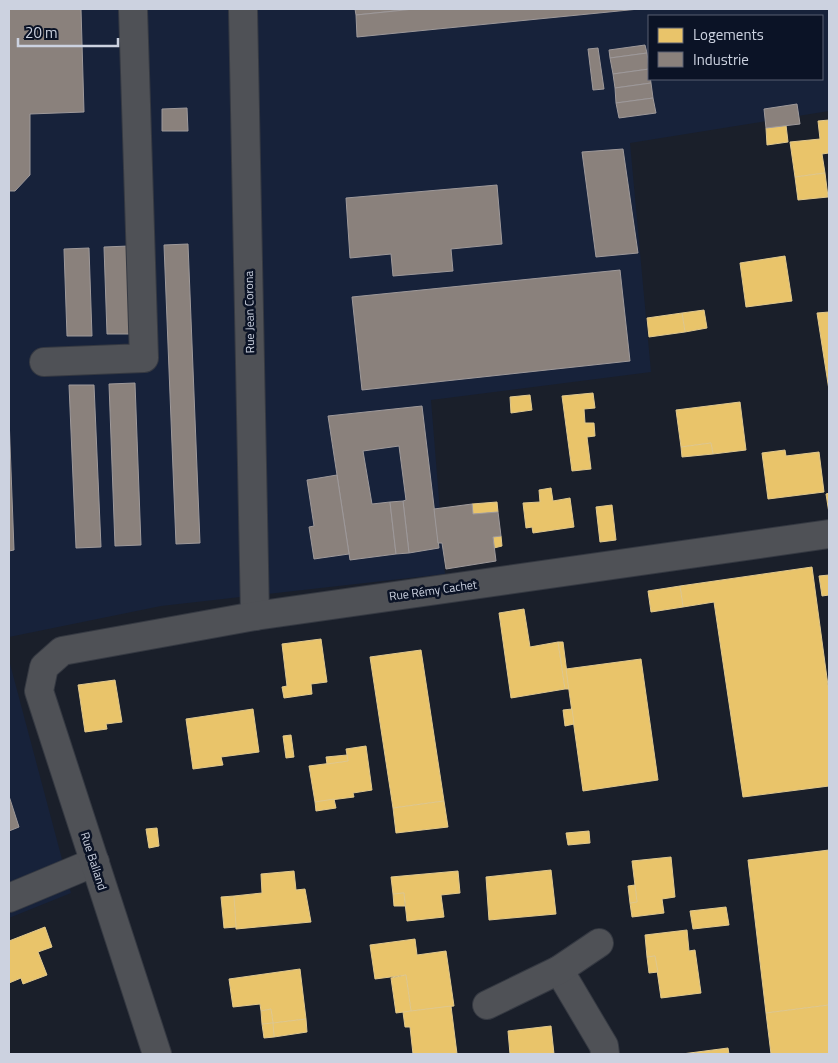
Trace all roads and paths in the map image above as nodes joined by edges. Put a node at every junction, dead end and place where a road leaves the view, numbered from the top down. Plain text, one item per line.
1 (132, 9) edge
2 (243, 9) edge
3 (44, 362) dead end
4 (829, 534) edge
5 (255, 616) junction
6 (44, 667) joint
7 (95, 862) junction
8 (9, 898) edge
9 (599, 943) dead end
10 (559, 970) junction
11 (487, 1005) dead end
12 (157, 1054) edge
13 (605, 1054) edge

1 - 3 street
2 - 5 street, Rue Jean Corona
4 - 5 street, Rue Rémy Cachet
5 - 6 street, Rue Rémy Cachet
6 - 7 street, Rue Balland
7 - 8 street
7 - 12 street, Rue Balland
9 - 10 street
10 - 11 street
10 - 13 street

